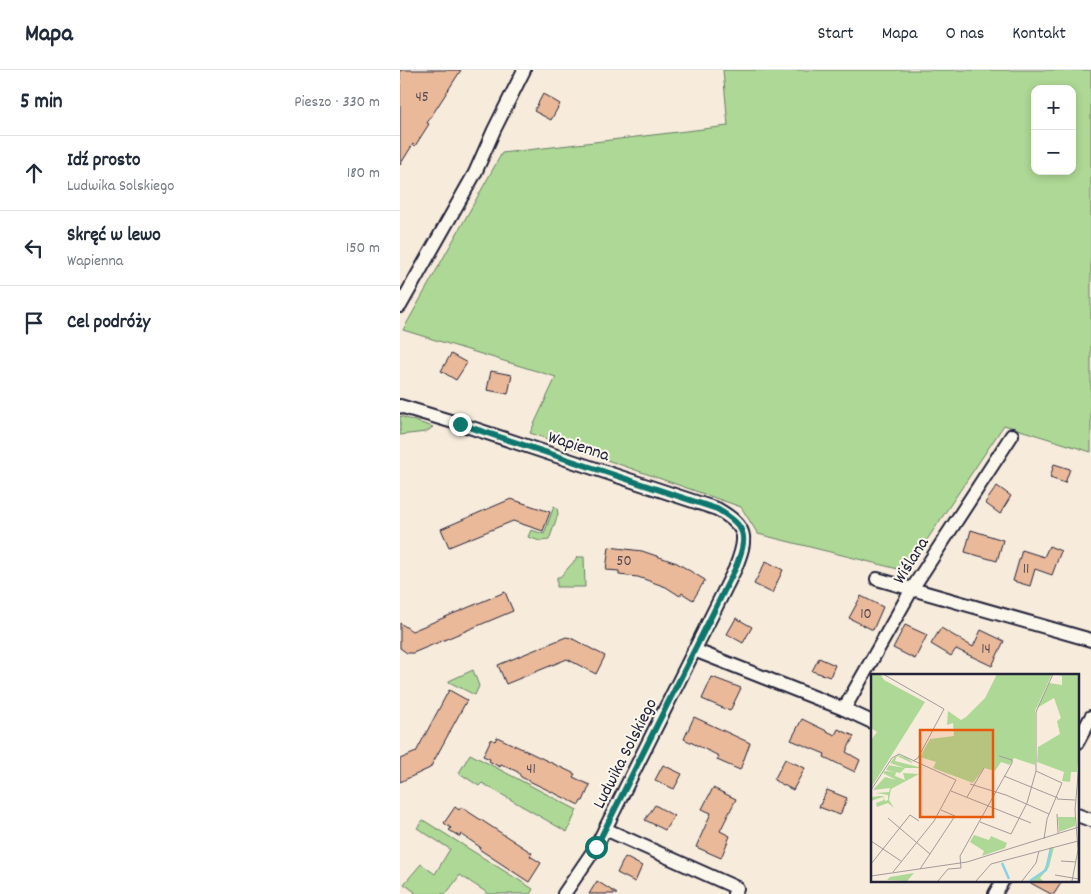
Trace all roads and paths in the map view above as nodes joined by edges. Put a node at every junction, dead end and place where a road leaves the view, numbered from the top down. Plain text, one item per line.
1 (524, 70) edge
2 (400, 306) edge
3 (400, 406) edge
4 (1012, 434) dead end
5 (741, 528) joint
6 (876, 579) dead end
7 (912, 589) junction
8 (1091, 640) edge
9 (694, 650) junction
10 (844, 709) junction
11 (1091, 717) edge
12 (871, 722) edge
13 (1078, 740) edge
14 (1078, 815) edge
15 (1091, 820) edge
16 (605, 829) junction
17 (1002, 882) edge
18 (564, 894) edge
19 (734, 894) edge
20 (995, 894) edge

1 - 2 street
3 - 5 street, Wapienna
4 - 7 street, Wiślana
5 - 9 street, Ludwika Solskiego
6 - 7 street
7 - 8 street
7 - 10 street, Wiślana
9 - 10 street
9 - 16 street, Ludwika Solskiego
10 - 12 street
11 - 13 street
14 - 15 street
16 - 18 street, Ludwika Solskiego
16 - 19 street
17 - 20 street

